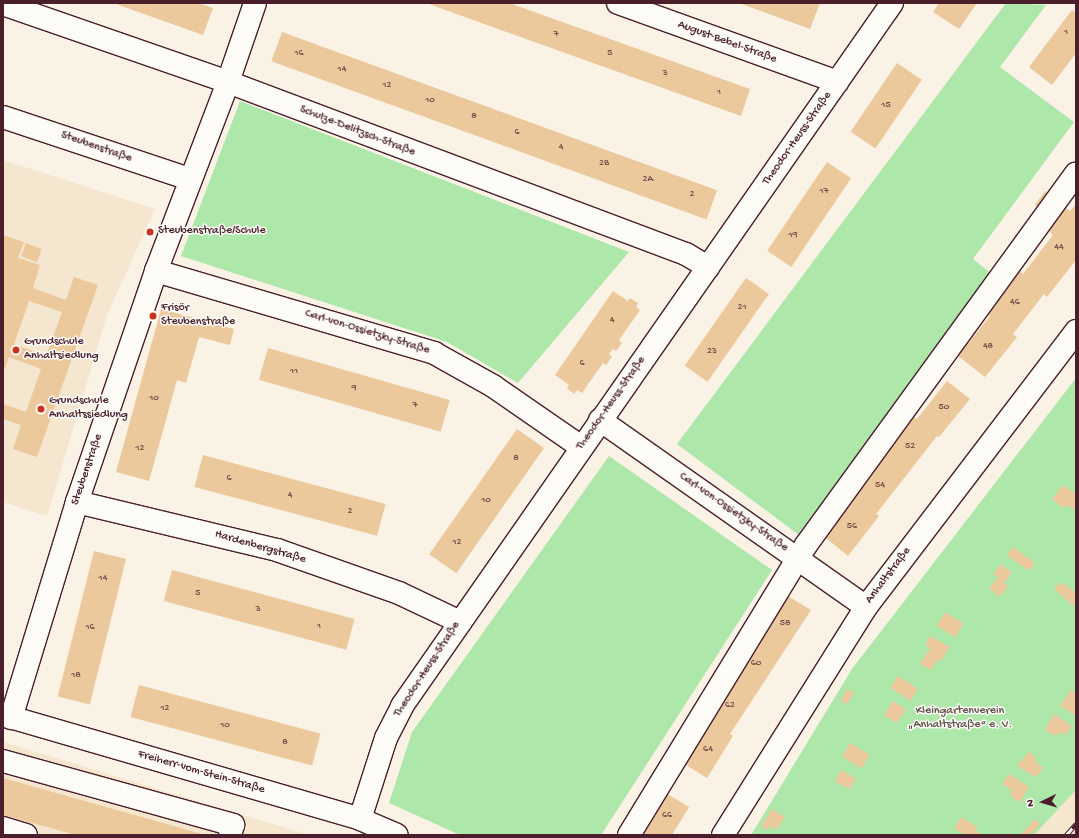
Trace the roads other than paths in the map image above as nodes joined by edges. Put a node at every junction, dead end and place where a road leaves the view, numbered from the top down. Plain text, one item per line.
1 (254, 3) edge
2 (618, 3) edge
3 (892, 3) edge
4 (3, 4) edge
5 (228, 82) junction
6 (837, 82) junction
7 (3, 117) edge
8 (1076, 174) edge
9 (189, 179) junction
10 (708, 267) junction
11 (156, 271) junction
12 (1076, 331) edge
13 (600, 420) junction
14 (581, 447) junction
15 (77, 502) junction
16 (798, 559) junction
17 (866, 607) junction
18 (460, 622) junction
19 (7, 716) edge
20 (3, 761) edge
21 (360, 819) junction
22 (3, 828) edge
23 (26, 835) edge
24 (230, 835) edge
25 (397, 835) edge
26 (629, 835) edge
27 (723, 835) edge

1 - 5 street, Steubenstraße
2 - 6 street, August-Bebel-Straße
3 - 6 street, Theodor-Heuss-Straße
4 - 5 street, Schulze-Delitzsch-Straße
5 - 9 street, Steubenstraße
5 - 10 street, Schulze-Delitzsch-Straße
6 - 10 street, Theodor-Heuss-Straße
7 - 9 street, Steubenstraße
8 - 16 street
9 - 11 street, Steubenstraße
10 - 13 street, Theodor-Heuss-Straße
11 - 14 street, Carl-von-Ossietzky-Straße
11 - 15 street, Steubenstraße
12 - 17 street, Anhaltstraße
13 - 14 street, Theodor-Heuss-Straße
13 - 16 street, Carl-von-Ossietzky-Straße
14 - 18 street, Theodor-Heuss-Straße
15 - 18 street, Hardenbergstraße
15 - 19 street, Steubenstraße
16 - 17 street, Carl-von-Ossietzky-Straße
16 - 26 street
17 - 27 street, Anhaltstraße
18 - 21 street, Theodor-Heuss-Straße
19 - 21 street, Freiherr-vom-Stein-Straße
20 - 24 street
21 - 25 street, Freiherr-vom-Stein-Straße
22 - 23 street

